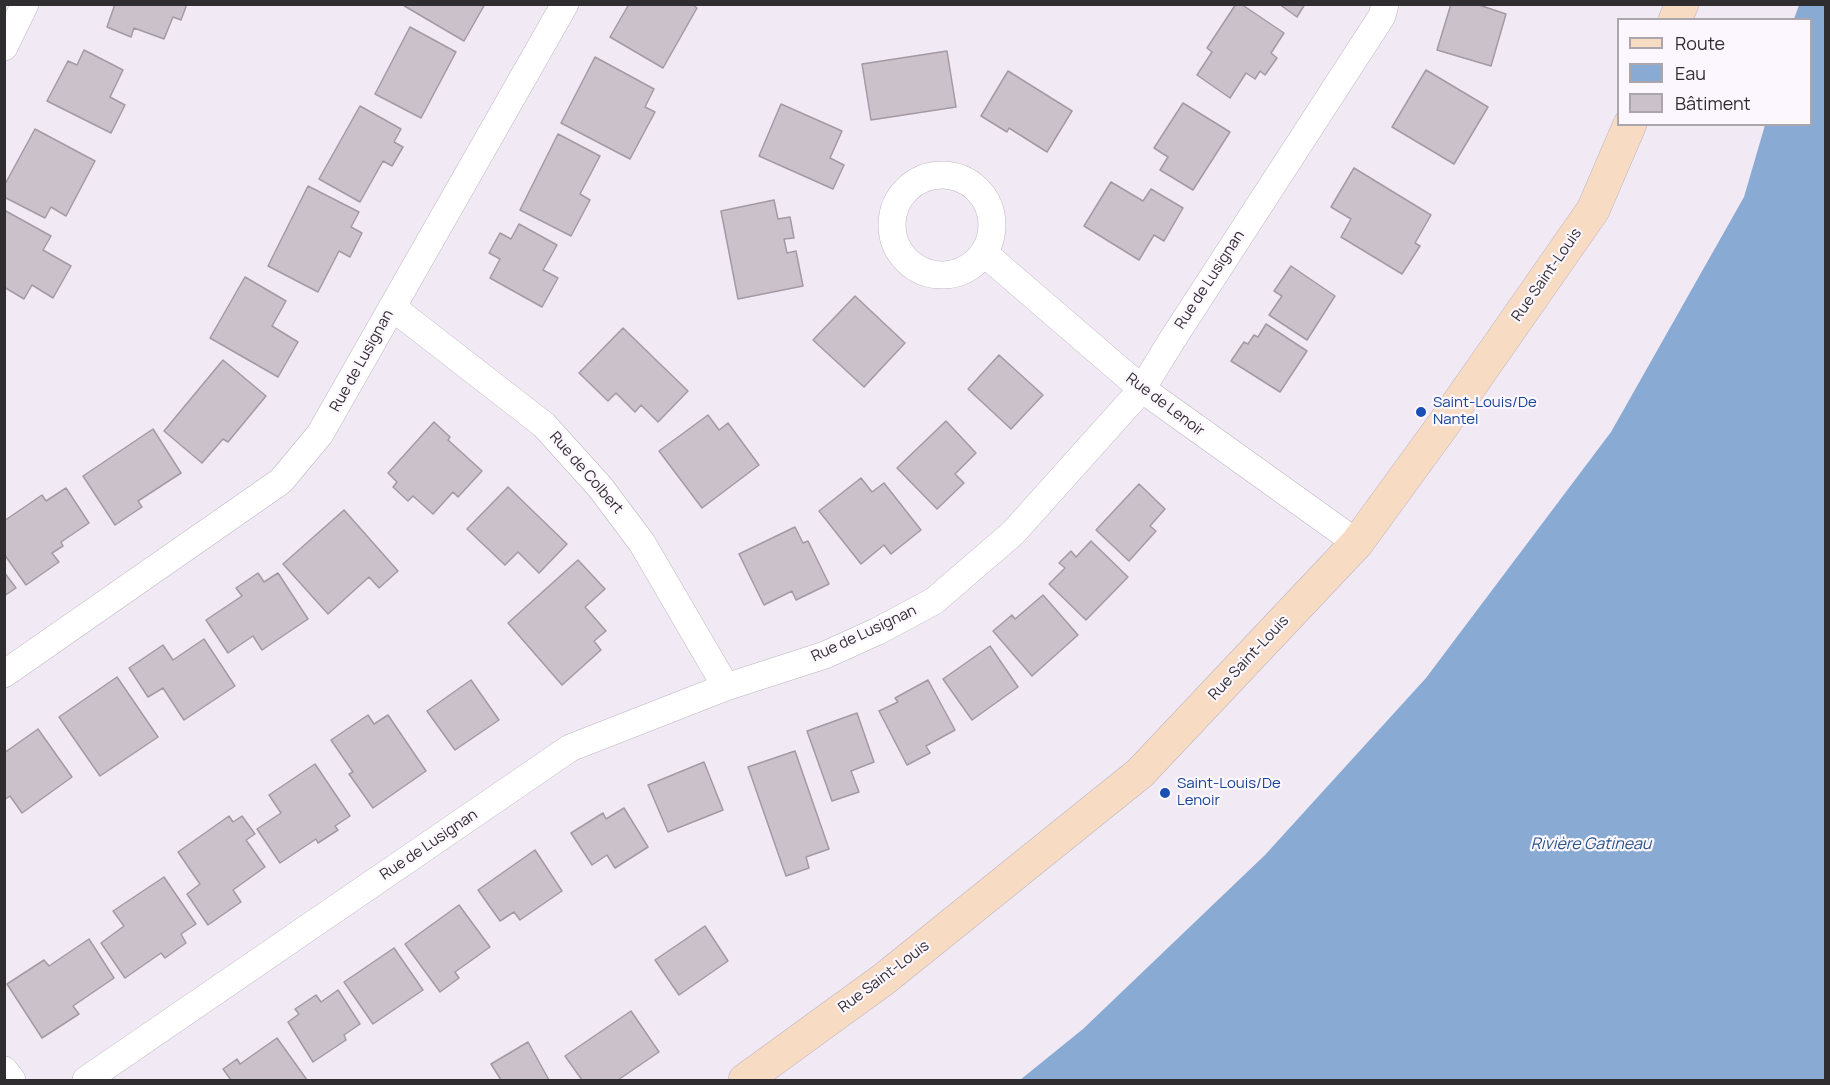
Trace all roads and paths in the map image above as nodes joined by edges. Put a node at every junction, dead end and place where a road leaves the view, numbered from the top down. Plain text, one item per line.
1 (25, 4) edge
2 (566, 4) edge
3 (1385, 4) edge
4 (1682, 4) edge
5 (1676, 18) edge
6 (4, 47) edge
7 (1629, 126) edge
8 (984, 253) dead end
9 (392, 307) junction
10 (1142, 389) junction
11 (1357, 543) junction
12 (4, 674) edge
13 (726, 687) junction
14 (4, 1070) edge
15 (12, 1080) edge
16 (86, 1080) edge
17 (745, 1080) edge

1 - 6 street
2 - 9 street, Rue de Lusignan
3 - 10 street, Rue de Lusignan
4 - 5 main road
7 - 11 main road, Rue Saint-Louis
8 - 10 street, Rue de Lenoir
9 - 12 street, Rue de Lusignan
9 - 13 street, Rue de Colbert
10 - 11 street, Rue de Lenoir
10 - 13 street, Rue de Lusignan
11 - 17 main road, Rue Saint-Louis
13 - 16 street, Rue de Lusignan
14 - 15 street

